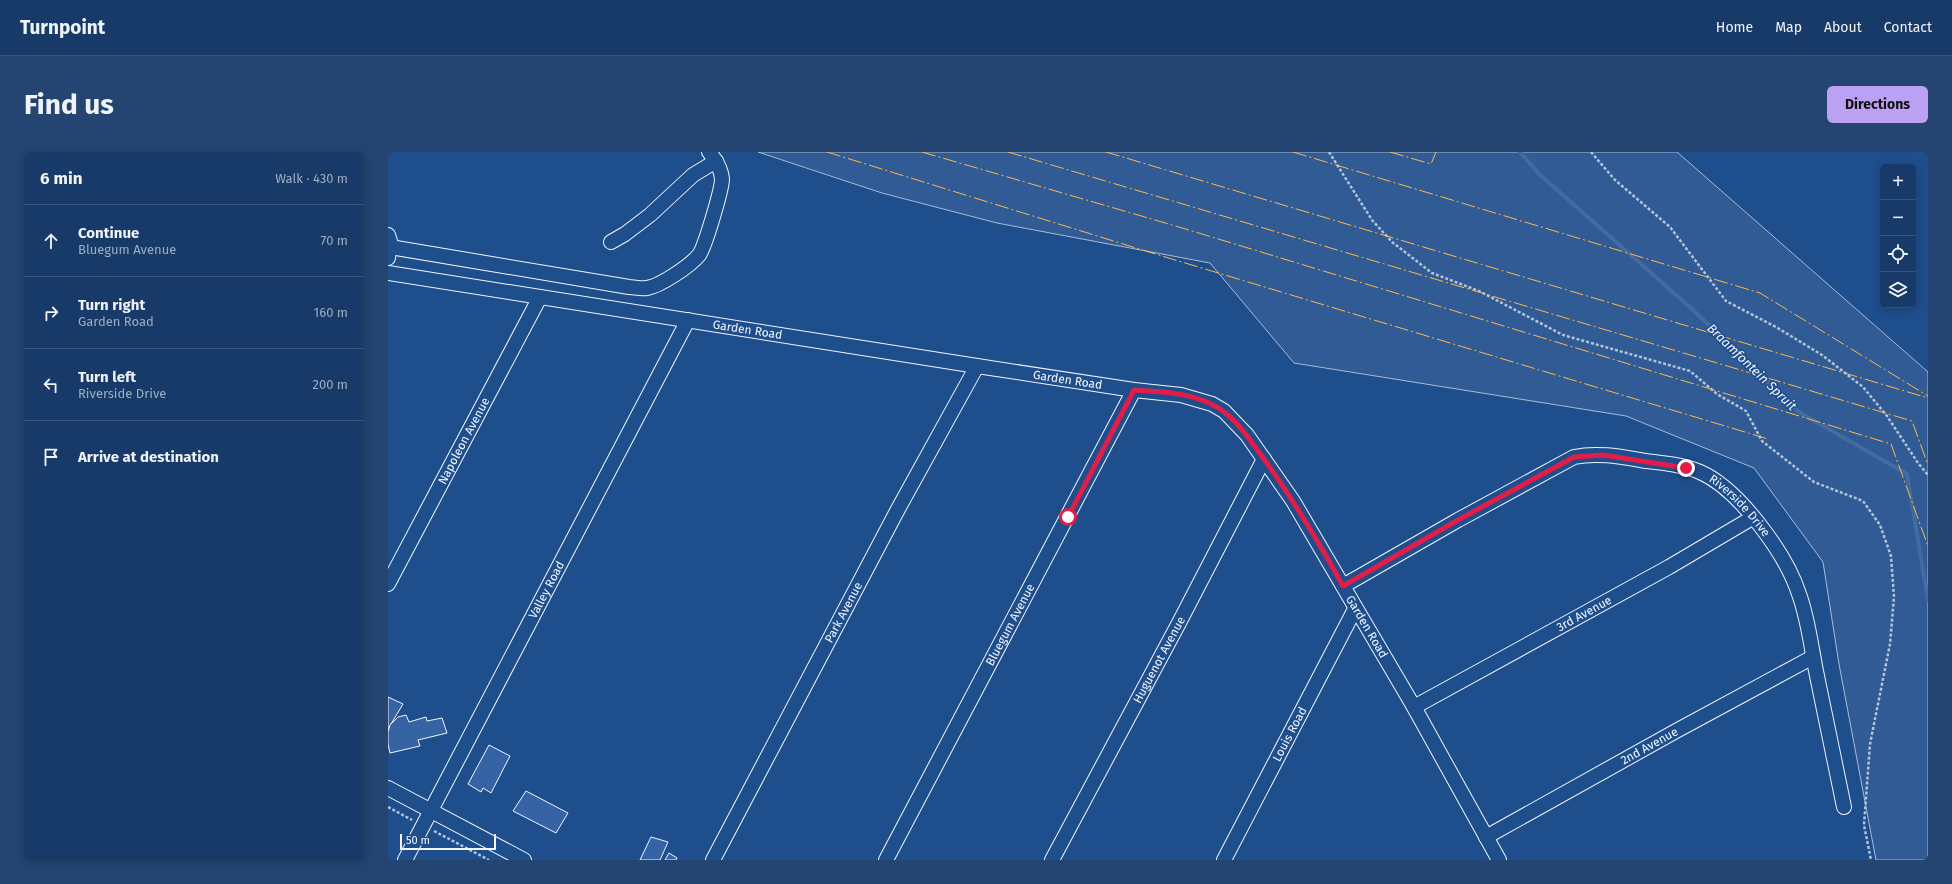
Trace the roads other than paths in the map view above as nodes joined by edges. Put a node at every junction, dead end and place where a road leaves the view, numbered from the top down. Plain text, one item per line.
1 (712, 156) edge
2 (610, 242) dead end
3 (389, 247) edge
4 (388, 273) edge
5 (540, 297) junction
6 (688, 320) junction
7 (977, 366) junction
8 (1134, 390) junction
9 (1264, 459) junction
10 (1752, 518) junction
11 (388, 584) edge
12 (1343, 586) junction
13 (1355, 608) junction
14 (1813, 657) junction
15 (1414, 707) junction
16 (388, 788) edge
17 (1844, 807) dead end
18 (430, 811) junction
19 (1486, 837) junction
20 (405, 860) edge
21 (524, 860) edge
22 (713, 860) edge
23 (886, 860) edge
24 (1052, 860) edge
25 (1224, 860) edge
26 (1498, 860) edge

1 - 2 street
1 - 3 street
4 - 5 street, Garden Road
5 - 6 street, Garden Road
5 - 11 street, Napoleon Avenue
6 - 7 street, Garden Road
6 - 18 street, Valley Road
7 - 8 street, Garden Road
7 - 22 street, Park Avenue
8 - 9 street, Garden Road
8 - 23 street, Bluegum Avenue
9 - 12 street, Garden Road
9 - 24 street, Huguenot Avenue
10 - 12 street, Riverside Drive
10 - 14 street, Riverside Drive
10 - 15 street, 3rd Avenue
12 - 13 street, Garden Road
13 - 15 street, Garden Road
13 - 25 street, Louis Road
14 - 17 street, Riverside Drive
14 - 19 street, 2nd Avenue
15 - 19 street, Garden Road
16 - 18 street
18 - 20 street, Valley Road
18 - 21 street
19 - 26 street, Garden Road

